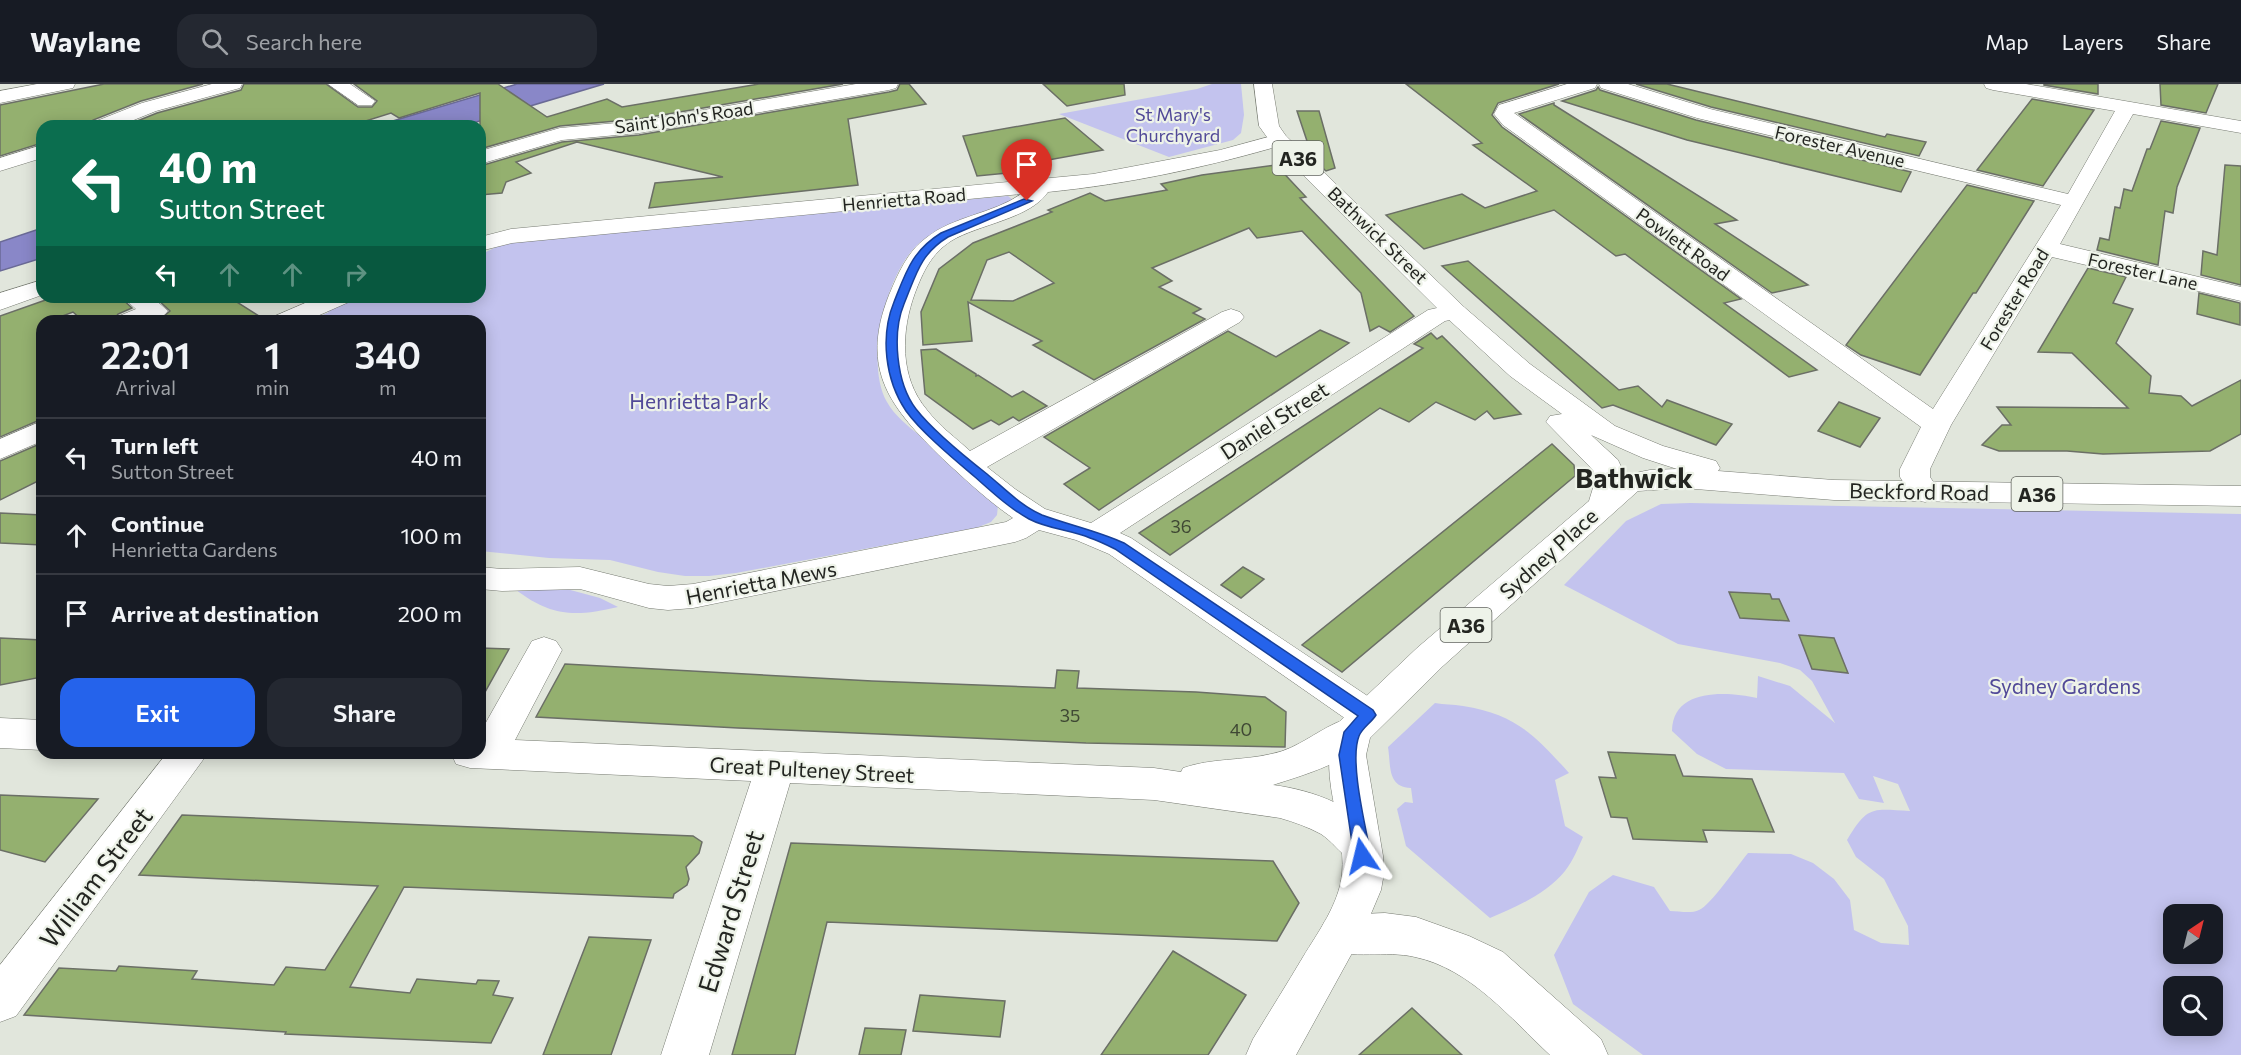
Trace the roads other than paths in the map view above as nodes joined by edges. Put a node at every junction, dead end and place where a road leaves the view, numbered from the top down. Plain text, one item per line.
1 (66, 84) edge
2 (233, 84) edge
3 (337, 84) edge
4 (885, 84) edge
5 (1263, 84) edge
6 (1588, 84) edge
7 (1608, 84) edge
8 (1993, 84) edge
9 (0, 97) edge
10 (365, 102) dead end
11 (2127, 108) junction
12 (116, 120) edge
13 (2241, 127) edge
14 (1279, 140) junction
15 (36, 153) edge
16 (486, 156) edge
17 (0, 165) edge
18 (1038, 187) junction
19 (2074, 202) junction
20 (486, 242) edge
21 (2045, 248) junction
22 (36, 290) edge
23 (2241, 294) edge
24 (0, 302) edge
25 (144, 303) edge
26 (326, 303) edge
27 (1455, 312) junction
28 (144, 315) edge
29 (298, 315) edge
30 (1231, 317) dead end
31 (1520, 369) junction
32 (1937, 426) junction
33 (36, 433) edge
34 (1588, 447) junction
35 (0, 450) edge
36 (968, 465) junction
37 (1768, 483) junction
38 (1834, 490) junction
39 (1925, 492) junction
40 (1614, 495) junction
41 (2241, 496) edge
42 (1037, 517) junction
43 (1095, 535) junction
44 (486, 579) edge
45 (544, 650) dead end
46 (1360, 724) junction
47 (0, 733) edge
48 (36, 735) edge
49 (486, 742) edge
50 (486, 753) edge
51 (184, 759) edge
52 (775, 767) junction
53 (1154, 784) junction
54 (1360, 844) junction
55 (1340, 935) junction
56 (0, 1001) edge
57 (686, 1055) edge
58 (1270, 1055) edge
59 (1584, 1055) edge

1 - 9 main road
2 - 12 main road
3 - 10 main road
4 - 16 main road, Saint John's Road
5 - 14 main road, Bathwick Street / A36
6 - 32 main road, Powlett Road
7 - 19 main road, Forester Avenue
8 - 11 main road
11 - 13 main road
11 - 19 main road, Forester Road
14 - 18 main road, Henrietta Road
14 - 27 main road, Bathwick Street / A36
15 - 17 main road
18 - 20 main road, Henrietta Road
18 - 36 main road
19 - 21 main road, Forester Road
21 - 23 main road, Forester Lane
21 - 32 main road, Forester Road
22 - 24 main road
25 - 28 main road
26 - 29 main road
27 - 31 main road, Bathwick Street / A36
27 - 43 main road, Daniel Street
30 - 36 main road
31 - 34 main road, Bathwick Street / A36
31 - 37 main road, Bathwick Street / A36
31 - 40 main road, A36
32 - 39 main road, Forester Road
33 - 35 main road
34 - 40 main road, A36
34 - 40 main road, Bathwick Street / A36
36 - 42 main road
37 - 38 main road, Beckford Road / A36
37 - 40 main road, Beckford Road / A36
38 - 39 main road, Beckford Road / A36
38 - 40 main road, A36
39 - 41 main road, Beckford Road / A36
40 - 46 main road, Sydney Place / A36
42 - 43 main road
42 - 44 main road, Henrietta Mews
43 - 46 main road
45 - 49 main road
46 - 53 main road, Great Pulteney Street
46 - 54 main road
47 - 48 main road
50 - 52 main road, Great Pulteney Street
51 - 56 main road, William Street
52 - 53 main road, Great Pulteney Street
52 - 57 main road, Edward Street
53 - 54 main road, Great Pulteney Street
54 - 55 main road
55 - 58 main road
55 - 59 main road

